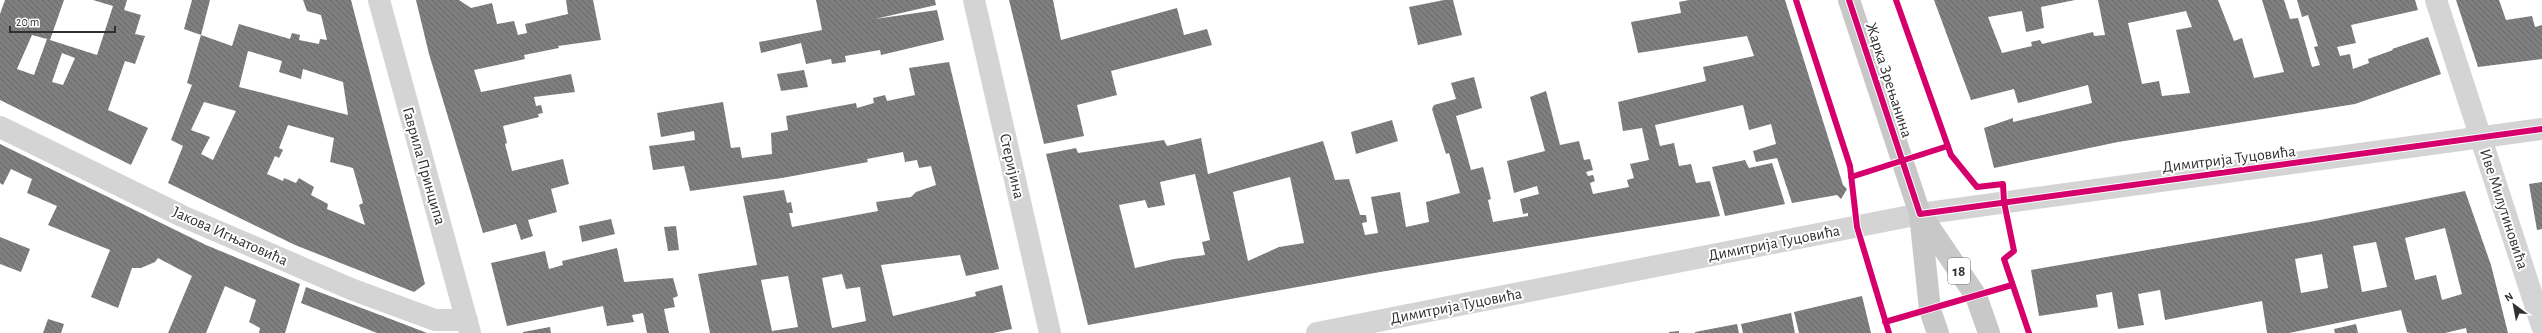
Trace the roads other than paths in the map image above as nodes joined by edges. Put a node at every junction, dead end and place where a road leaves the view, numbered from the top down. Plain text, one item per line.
1 (378, 0) edge
2 (974, 0) edge
3 (1849, 0) edge
4 (2436, 0) edge
5 (0, 127) edge
6 (2542, 129) edge
7 (2482, 139) junction
8 (1920, 214) junction
9 (2542, 326) edge
10 (468, 327) edge
11 (1050, 333) edge
12 (1317, 333) edge
13 (1938, 333) edge
14 (1989, 333) edge

1 - 10 street, Гаврила Принципа
2 - 11 street, Стеријина
3 - 8 main road, Жарка Зрењанина / 18
4 - 7 street, Иве Милутиновића
5 - 10 street, Јакова Игњатовића
6 - 7 street, Димитрија Туцовића
7 - 8 street, Димитрија Туцовића
7 - 9 street, Иве Милутиновића
8 - 12 street, Димитрија Туцовића
8 - 13 main road, Жарка Зрењанина / 18
8 - 14 main road, Жарка Зрењанина / 18

